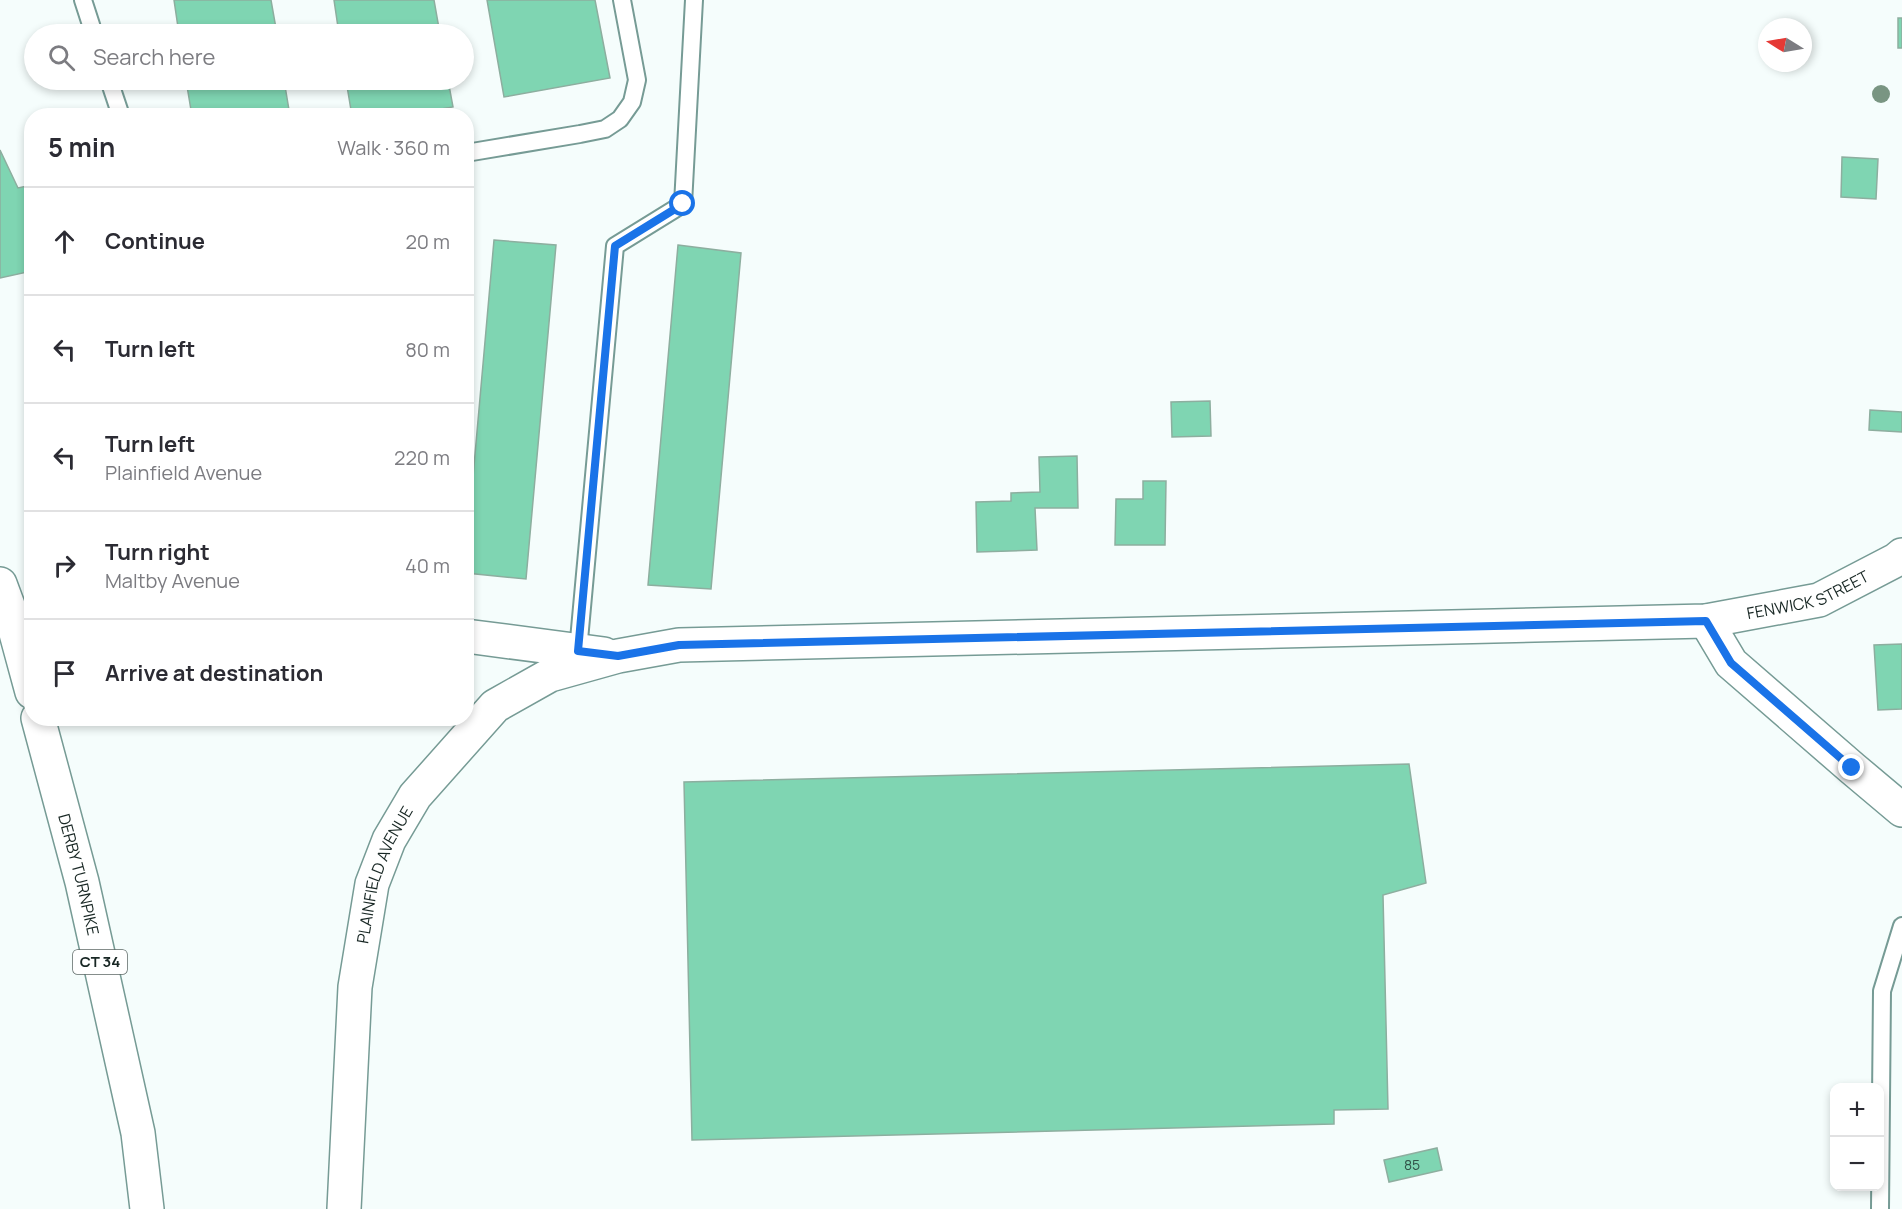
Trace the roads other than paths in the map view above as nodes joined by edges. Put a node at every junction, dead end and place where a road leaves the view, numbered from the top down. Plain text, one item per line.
1 (83, 0) edge
2 (622, 0) edge
3 (694, 0) edge
4 (91, 24) edge
5 (112, 90) edge
6 (118, 108) edge
7 (474, 152) edge
8 (1902, 555) edge
9 (0, 584) edge
10 (1706, 621) junction
11 (474, 637) edge
12 (578, 651) junction
13 (618, 656) junction
14 (24, 663) edge
15 (41, 726) edge
16 (1902, 810) edge
17 (1902, 926) edge
18 (147, 1209) edge
19 (344, 1209) edge
20 (1880, 1209) edge

1 - 4 lane
2 - 7 lane
3 - 12 lane
5 - 6 lane
8 - 10 main road, FENWICK STREET
9 - 14 main road
10 - 13 main road, PLAINFIELD AVENUE
10 - 16 main road
11 - 12 main road, PLAINFIELD AVENUE
12 - 13 main road, PLAINFIELD AVENUE
13 - 19 main road, PLAINFIELD AVENUE
15 - 18 main road, DERBY TURNPIKE / CT 34
17 - 20 lane

